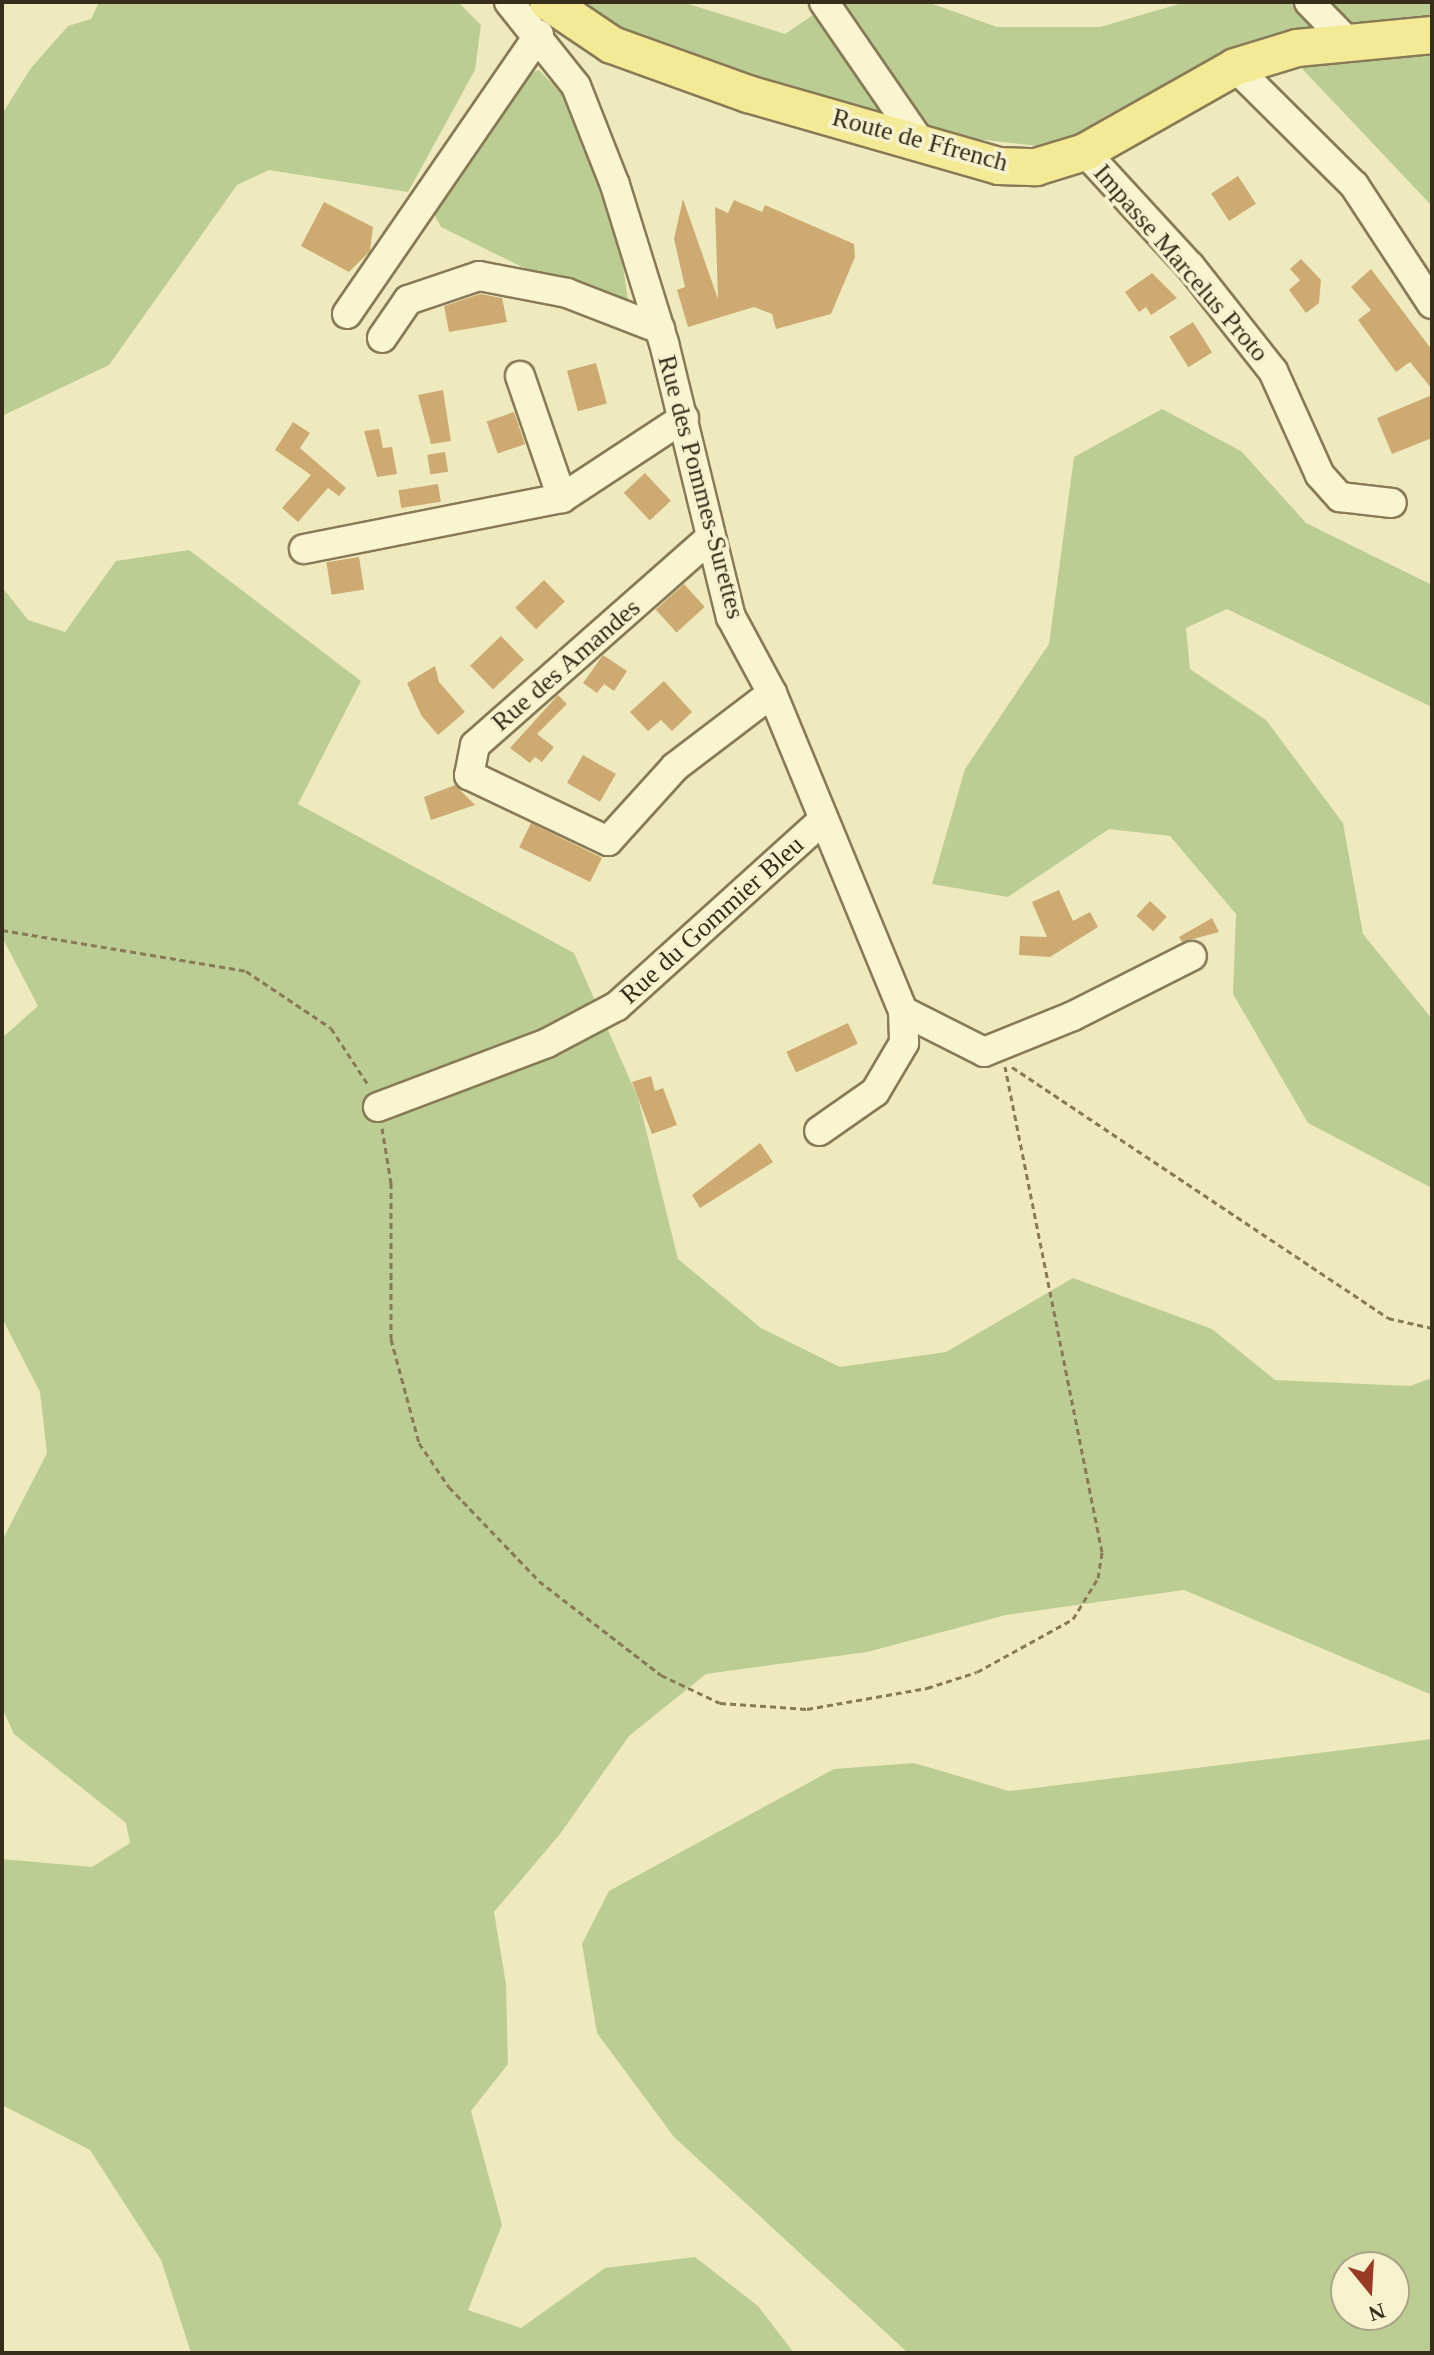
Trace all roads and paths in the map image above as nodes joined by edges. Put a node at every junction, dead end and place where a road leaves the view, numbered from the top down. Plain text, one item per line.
1 (509, 2) edge
2 (824, 2) edge
3 (1309, 2) edge
4 (543, 19) edge
5 (1432, 35) edge
6 (1347, 41) junction
7 (1235, 67) junction
8 (921, 143) junction
9 (1085, 152) junction
10 (1432, 304) edge
11 (347, 314) dead end
12 (660, 329) junction
13 (382, 338) dead end
14 (520, 376) dead end
15 (684, 418) junction
16 (562, 498) junction
17 (1392, 503) dead end
18 (710, 538) junction
19 (304, 549) dead end
20 (772, 693) junction
21 (822, 821) junction
22 (2, 930) edge
23 (1192, 956) dead end
24 (903, 1011) junction
25 (994, 1057) junction
26 (378, 1107) junction
27 (819, 1131) dead end
28 (1432, 1328) edge

1 - 4 street, Rue des Pommes-Surettes
2 - 8 street
3 - 6 street
4 - 8 main road, Route de Ffrench
4 - 11 street
4 - 12 street, Rue des Pommes-Surettes
5 - 6 main road, Route de Ffrench
6 - 7 main road, Route de Ffrench
7 - 9 main road, Route de Ffrench
7 - 10 street
8 - 9 main road, Route de Ffrench
9 - 17 street, Impasse Marcelus Proto
12 - 13 street
12 - 15 street, Rue des Pommes-Surettes
14 - 16 street
15 - 16 street
15 - 18 street, Rue des Pommes-Surettes
16 - 19 street
18 - 20 street, Rue des Pommes-Surettes
18 - 20 street, Rue des Amandes
20 - 21 street, Rue des Pommes-Surettes
21 - 24 street, Rue des Pommes-Surettes
21 - 26 street, Rue du Gommier Bleu
22 - 26 path
23 - 25 street
24 - 25 street
24 - 27 street, Rue des Pommes-Surettes
25 - 26 path
25 - 28 path

